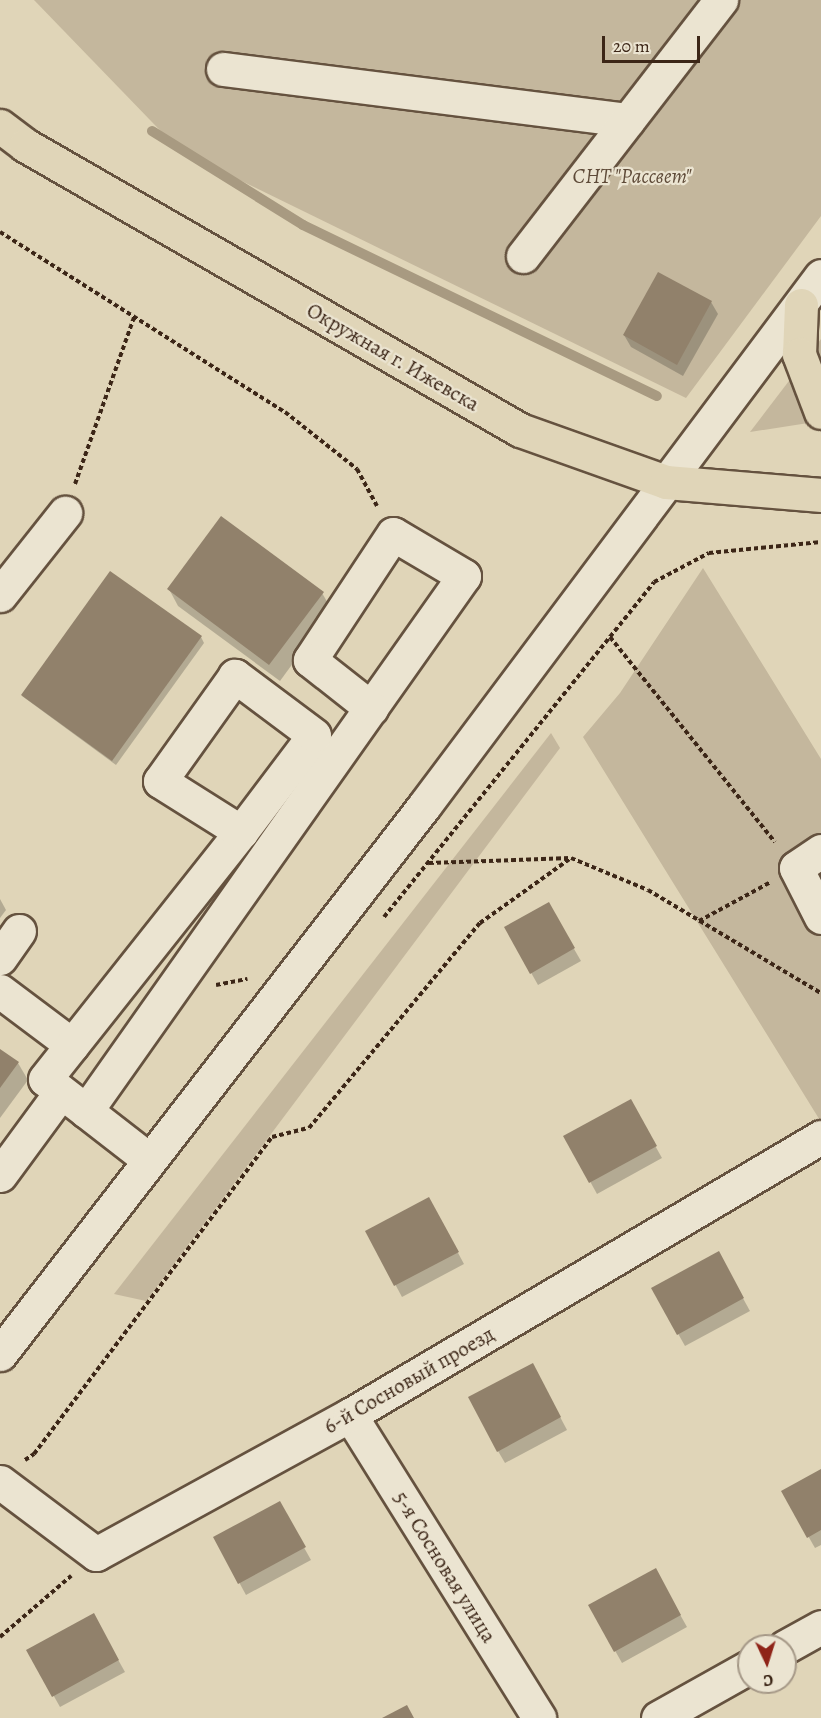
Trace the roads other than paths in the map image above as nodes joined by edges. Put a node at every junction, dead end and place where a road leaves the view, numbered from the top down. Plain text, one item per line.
1 (721, 0) edge
2 (223, 69) dead end
3 (628, 120) junction
4 (0, 126) edge
5 (523, 256) dead end
6 (821, 276) edge
7 (801, 305) junction
8 (821, 412) edge
9 (666, 482) junction
10 (821, 495) edge
11 (65, 513) road end
12 (0, 596) edge
13 (371, 708) junction
14 (241, 832) junction
15 (809, 859) edge
16 (821, 916) edge
17 (19, 932) dead end
18 (0, 958) edge
19 (0, 991) edge
20 (72, 1045) junction
21 (74, 1101) junction
22 (821, 1137) edge
23 (148, 1159) junction
24 (0, 1175) edge
25 (0, 1354) edge
26 (350, 1415) junction
27 (9, 1474) edge
28 (821, 1627) edge
29 (797, 1640) edge
30 (737, 1674) edge
31 (539, 1718) edge
32 (658, 1718) edge

1 - 3 street
2 - 3 street
3 - 5 street
4 - 9 main road, Окружная г. Ижевска
6 - 7 street
7 - 8 main road
7 - 9 street
9 - 10 main road, Окружная г. Ижевска
9 - 23 street
11 - 12 street
13 - 13 street
13 - 21 street
14 - 14 street
14 - 20 street
15 - 16 street
17 - 18 street
19 - 20 street
20 - 21 street
21 - 23 street
21 - 24 street
22 - 26 street, 6-й Сосновый проезд
23 - 25 street
26 - 27 street, 6-й Сосновый проезд
26 - 31 street, 5-я Сосновая улица
28 - 29 street
30 - 32 street

